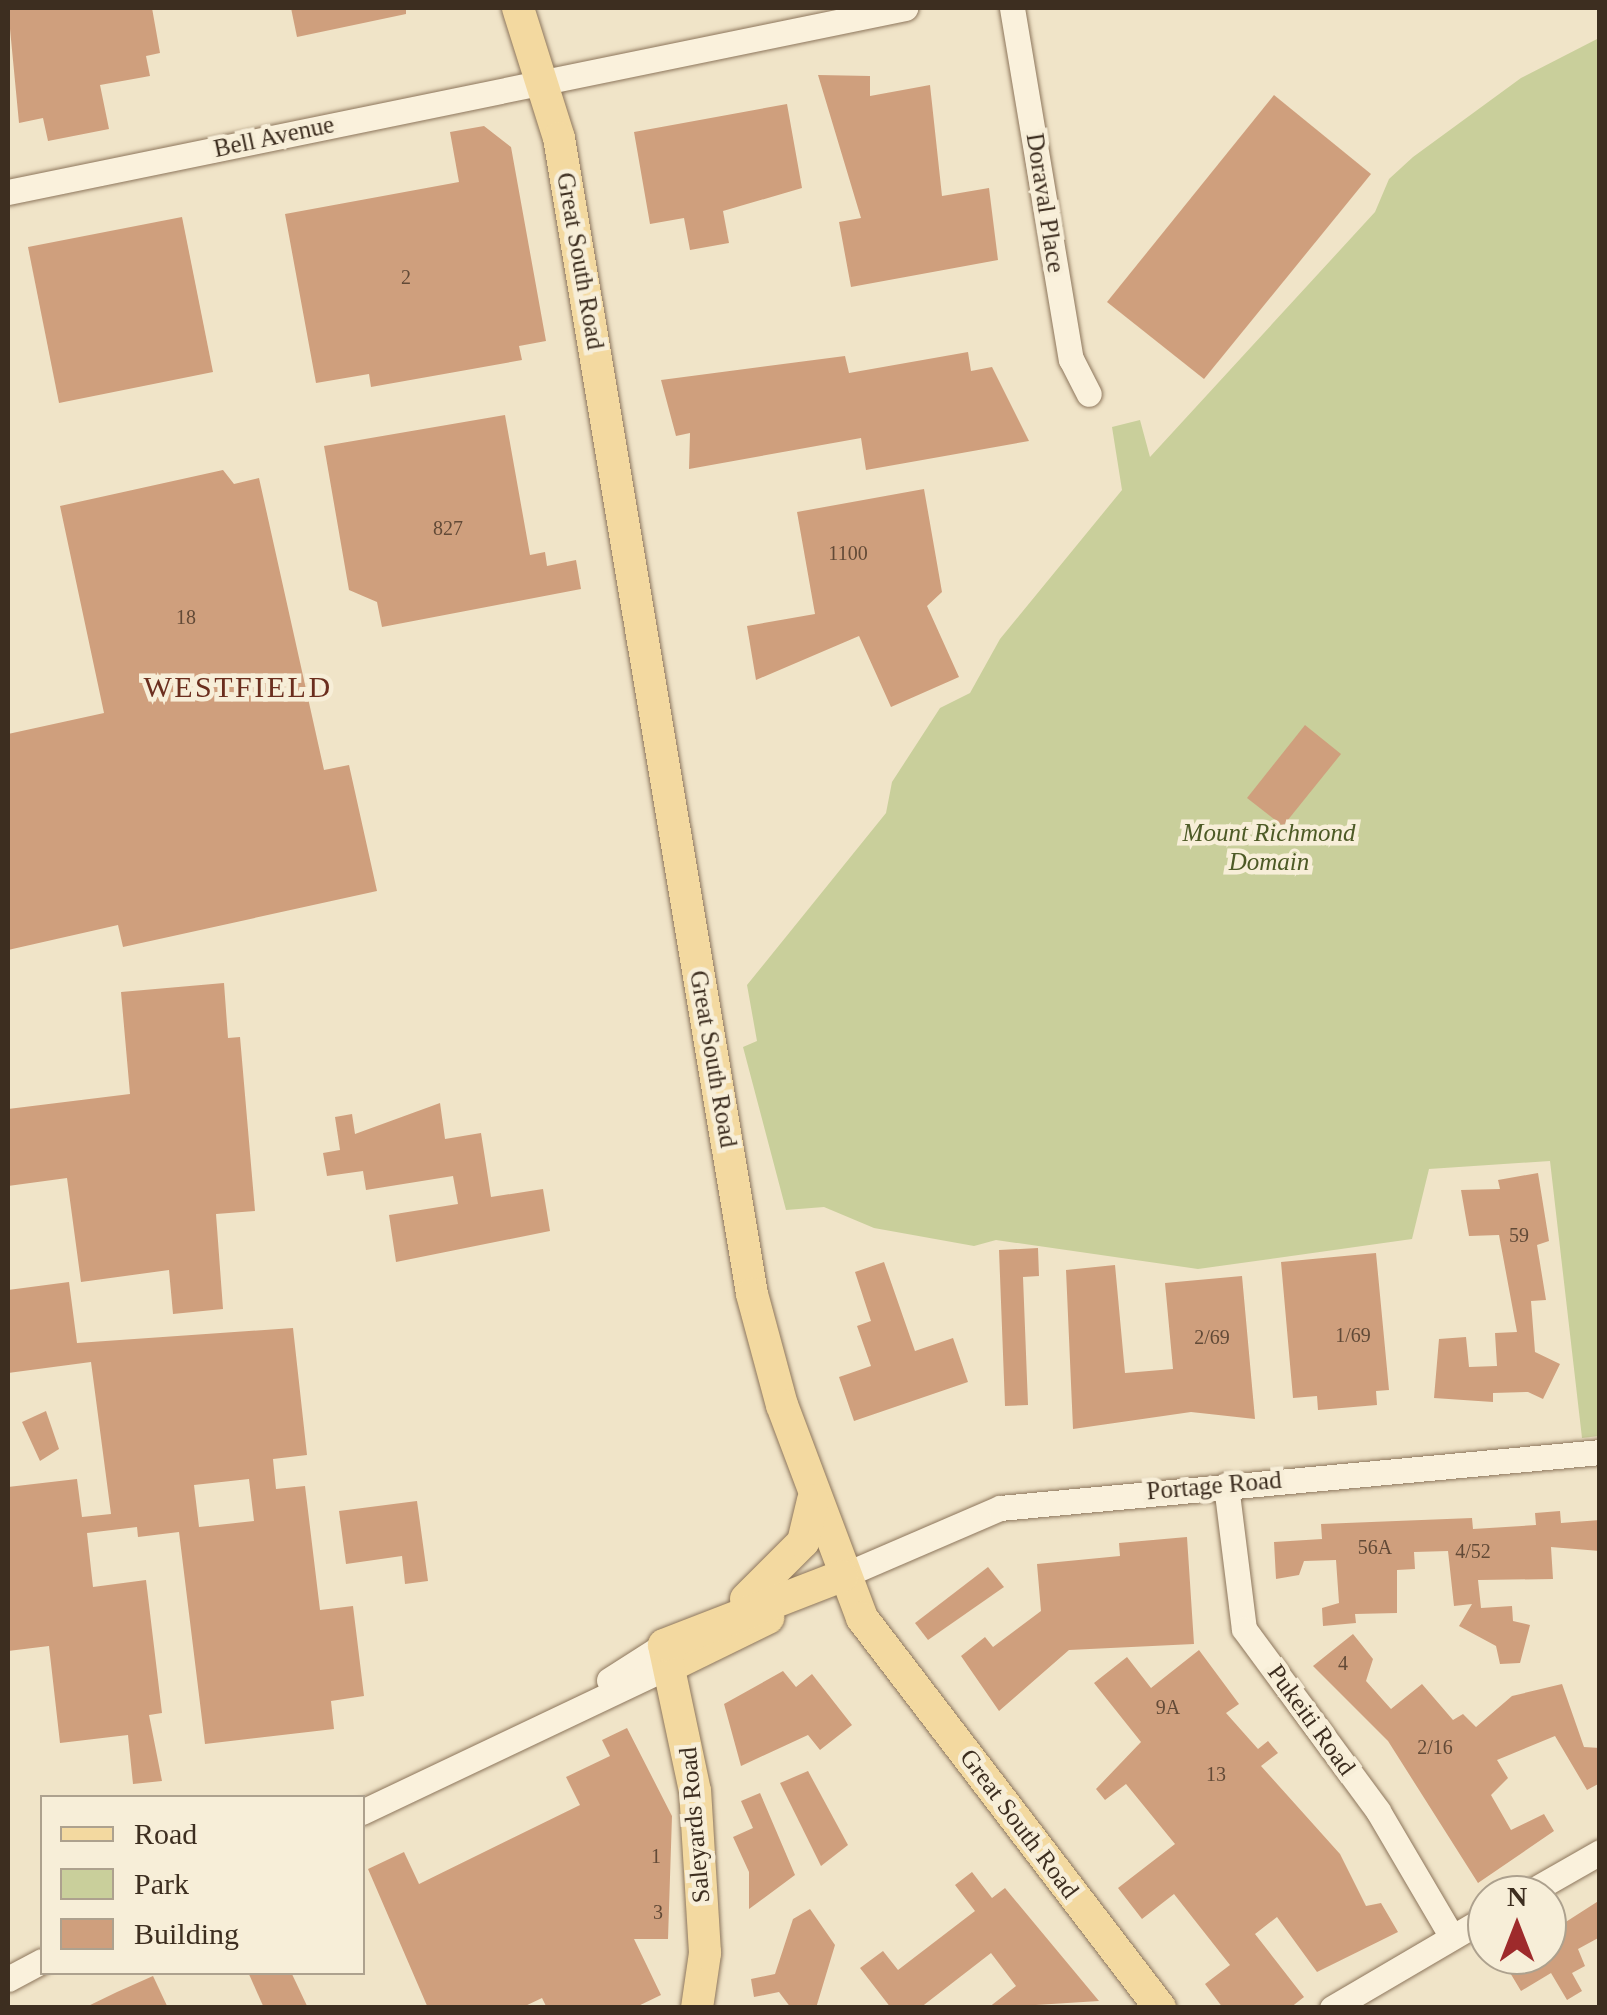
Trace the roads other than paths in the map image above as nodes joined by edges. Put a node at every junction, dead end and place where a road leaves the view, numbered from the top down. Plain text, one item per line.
1 (518, 8) edge
2 (906, 8) edge
3 (1012, 8) edge
4 (542, 86) junction
5 (8, 192) edge
6 (1089, 394) dead end
7 (1600, 1452) edge
8 (1226, 1485) junction
9 (813, 1500) junction
10 (842, 1576) junction
11 (739, 1621) junction
12 (669, 1654) junction
13 (683, 1716) junction
14 (365, 1811) edge
15 (1600, 1852) edge
16 (1560, 1875) edge
17 (1467, 1928) edge
18 (1452, 1937) junction
19 (40, 1963) edge
20 (8, 1979) edge
21 (696, 2008) edge
22 (1160, 2008) edge
23 (1332, 2008) edge

1 - 4 main road, Great South Road
2 - 4 street, Bell Avenue
3 - 6 street, Doraval Place
4 - 5 street, Bell Avenue
4 - 9 main road, Great South Road
7 - 8 street, Portage Road
8 - 10 street, Portage Road
8 - 18 street, Pukeiti Road
9 - 10 main road, Great South Road
9 - 11 main road
10 - 11 main road, Portage Road
10 - 22 main road, Great South Road
11 - 12 main road, Portage Road
11 - 13 main road
12 - 13 main road, Saleyards Road
12 - 14 street, Portage Road
13 - 21 main road, Saleyards Road
15 - 16 street
17 - 18 street
18 - 23 street
19 - 20 street

